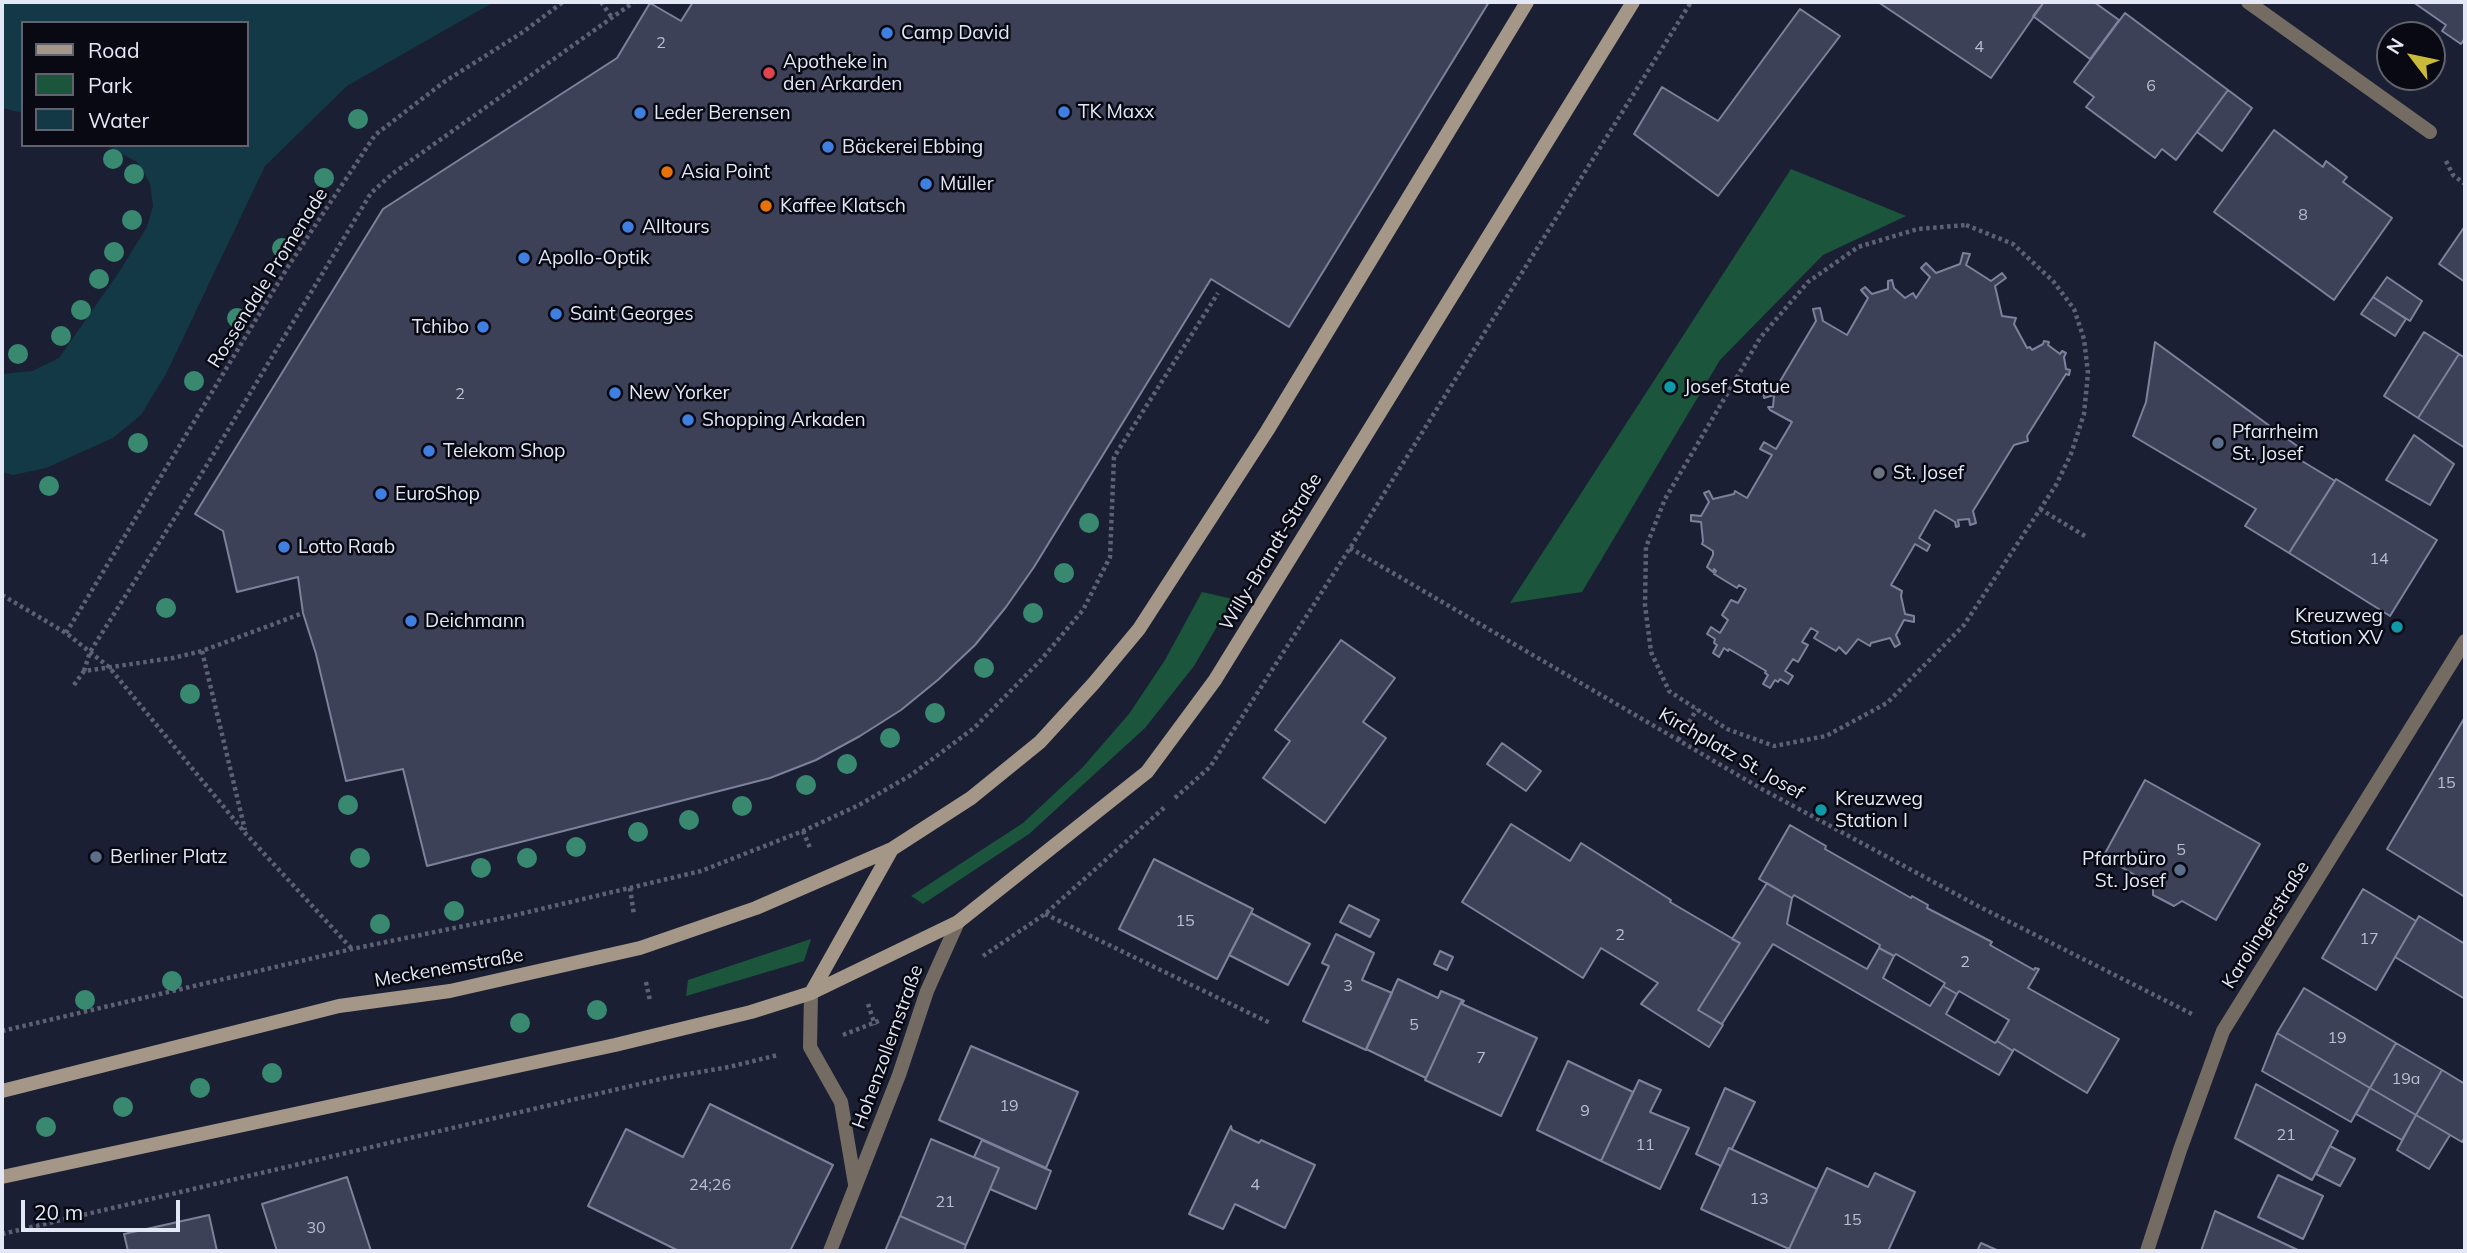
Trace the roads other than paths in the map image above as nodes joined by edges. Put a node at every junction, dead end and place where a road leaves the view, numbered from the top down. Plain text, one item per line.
1 (1527, 2) edge
2 (1633, 2) edge
3 (2248, 2) edge
4 (2430, 132) dead end
5 (2465, 641) edge
6 (892, 849) junction
7 (958, 922) junction
8 (811, 993) junction
9 (2, 1091) edge
10 (2, 1177) edge
11 (855, 1186) junction
12 (830, 1251) edge
13 (2147, 1251) edge

1 - 6 main road
2 - 7 main road, Willy-Brandt-Straße
3 - 4 street
5 - 13 street, Karolingerstraße
6 - 8 main road
6 - 9 main road, Meckenemstraße
7 - 8 main road, Willy-Brandt-Straße
7 - 11 street, Hohenzollernstraße
8 - 10 main road
8 - 11 street, Hohenzollernstraße
11 - 12 street, Hohenzollernstraße

